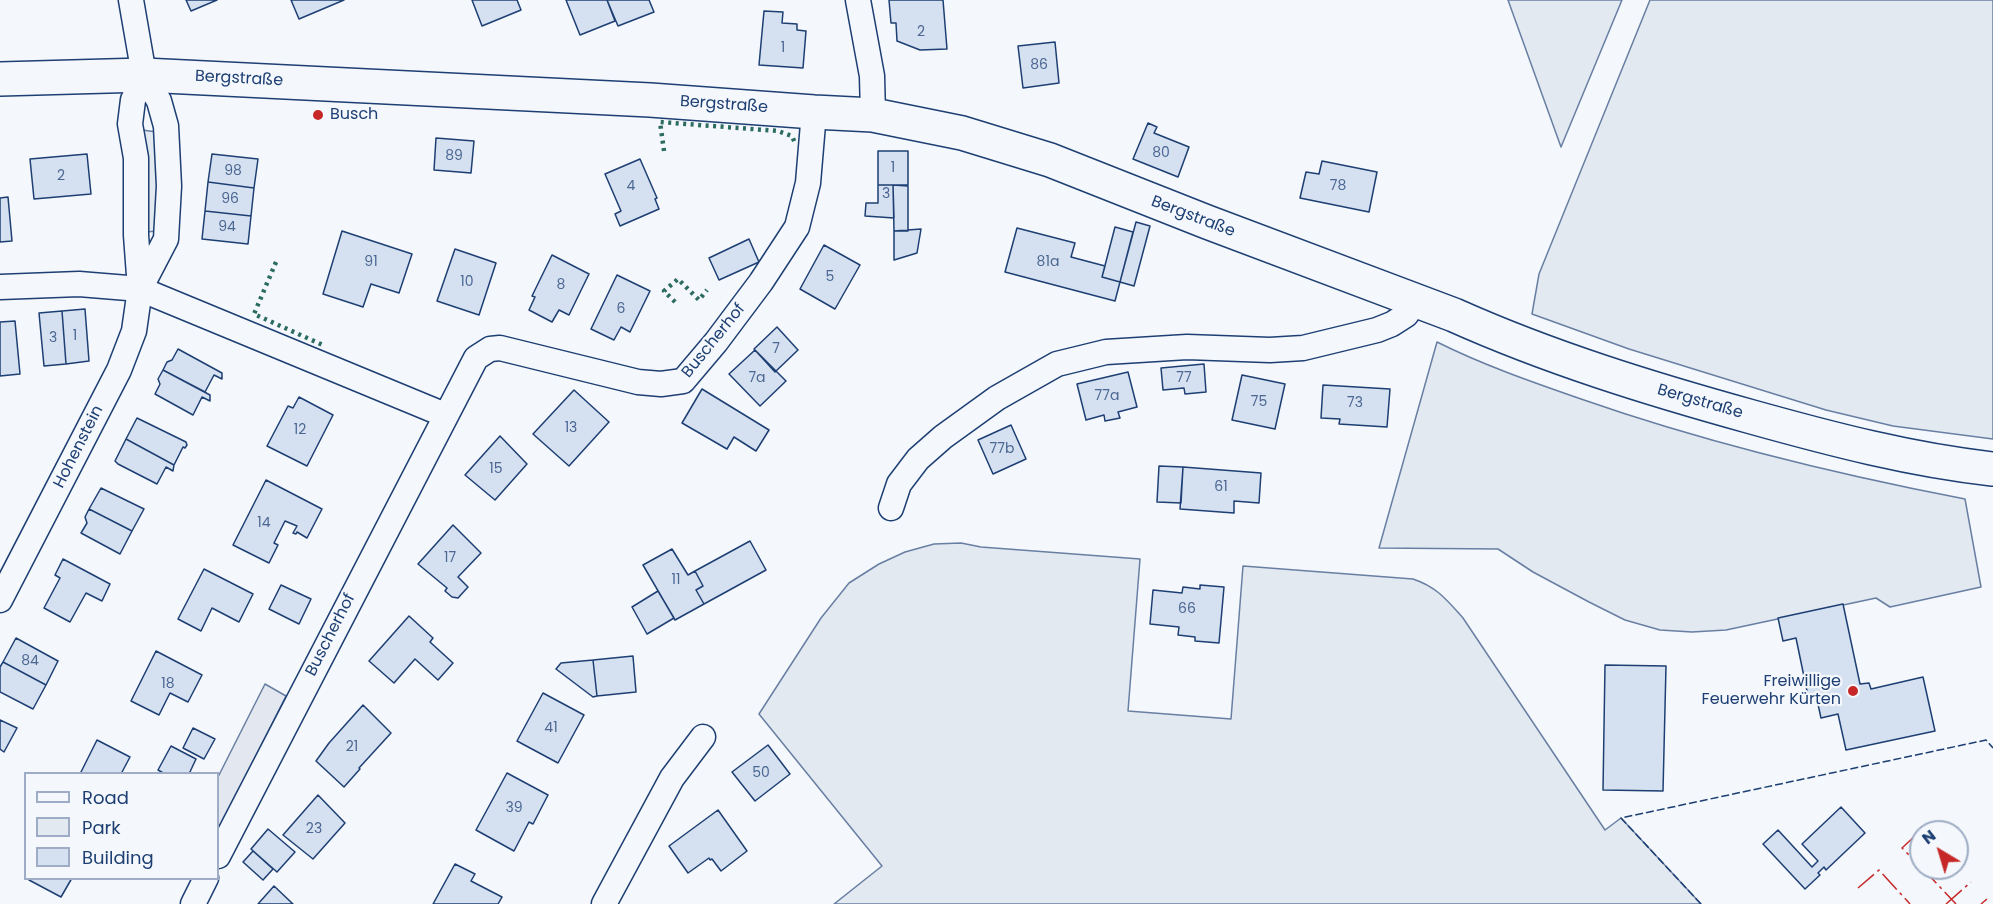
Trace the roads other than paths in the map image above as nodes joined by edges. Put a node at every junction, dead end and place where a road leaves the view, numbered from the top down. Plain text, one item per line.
1 (131, 0) edge
2 (858, 0) edge
3 (144, 75) junction
4 (0, 79) edge
5 (814, 112) junction
6 (873, 115) junction
7 (0, 287) edge
8 (140, 289) junction
9 (1416, 301) junction
10 (445, 415) junction
11 (1993, 469) edge
12 (891, 508) dead end
13 (0, 600) edge
14 (703, 737) dead end
15 (219, 854) edge
16 (205, 880) edge
17 (193, 904) edge
18 (604, 904) edge

1 - 3 street, Hohenstein
2 - 6 street
3 - 4 main road, Bergstraße
3 - 5 main road, Bergstraße
3 - 8 street, Hohenstein
3 - 8 street, Hohenstein
5 - 6 main road, Bergstraße
5 - 10 street, Buscherhof
6 - 9 main road, Bergstraße
7 - 8 street
8 - 10 street
8 - 13 street, Hohenstein
9 - 11 main road, Bergstraße
9 - 12 street
10 - 15 street, Buscherhof
14 - 18 street
16 - 17 street

